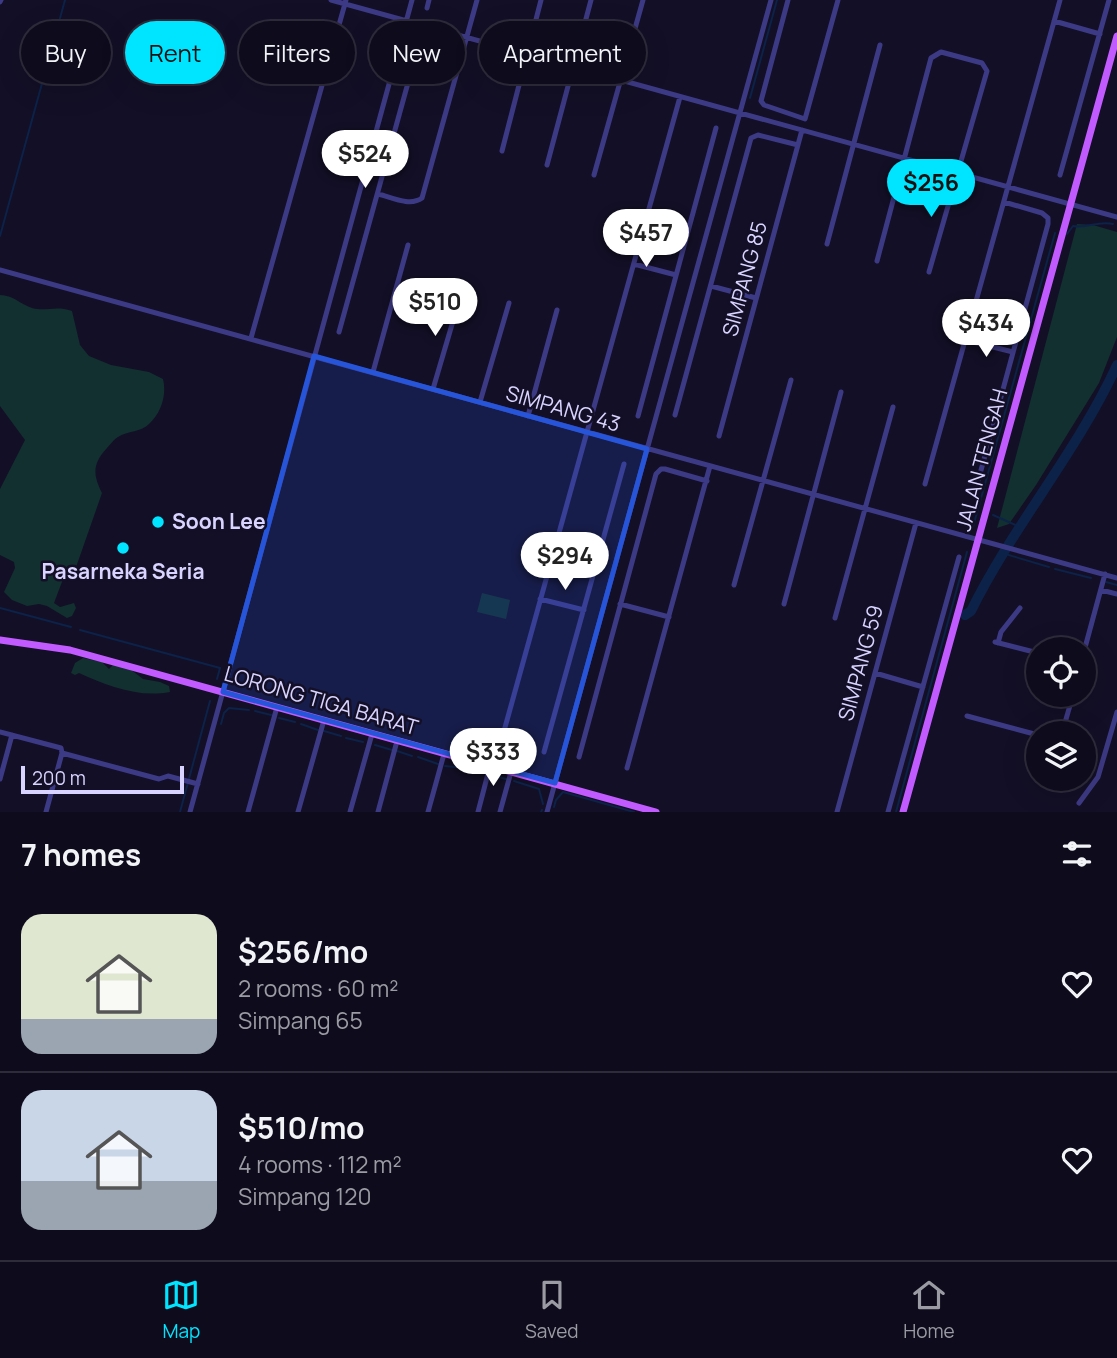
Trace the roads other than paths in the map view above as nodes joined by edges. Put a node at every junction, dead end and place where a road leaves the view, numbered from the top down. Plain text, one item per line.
1 (331, 0) edge
2 (412, 0) edge
3 (429, 0) edge
4 (477, 0) edge
5 (541, 0) edge
6 (591, 0) edge
7 (643, 0) edge
8 (771, 0) edge
9 (788, 0) edge
10 (838, 0) edge
11 (1060, 0) edge
12 (1109, 0) edge
13 (345, 2) edge
14 (427, 8) dead end
15 (407, 21) joint
16 (536, 21) edge
17 (585, 21) edge
18 (637, 21) edge
19 (1054, 21) junction
20 (1100, 34) junction
21 (1117, 36) edge
22 (467, 38) junction
23 (479, 41) edge
24 (880, 45) dead end
25 (390, 84) edge
26 (408, 84) edge
27 (519, 84) edge
28 (568, 84) edge
29 (620, 84) edge
30 (635, 84) edge
31 (680, 97) junction
32 (740, 113) junction
33 (716, 128) dead end
34 (802, 130) junction
35 (798, 145) junction
36 (853, 145) junction
37 (502, 151) dead end
38 (904, 158) junction
39 (547, 165) dead end
40 (958, 173) junction
41 (594, 175) dead end
42 (1060, 175) dead end
43 (1008, 187) junction
44 (378, 194) junction
45 (1004, 202) junction
46 (1070, 204) junction
47 (1117, 217) edge
48 (408, 244) dead end
49 (827, 244) dead end
50 (877, 261) dead end
51 (634, 264) junction
52 (0, 270) edge
53 (929, 272) dead end
54 (676, 275) junction
55 (711, 285) junction
56 (461, 294) dead end
57 (756, 298) junction
58 (509, 303) dead end
59 (557, 310) dead end
60 (339, 332) dead end
61 (251, 338) junction
62 (965, 340) junction
63 (1013, 352) junction
64 (314, 356) junction
65 (373, 372) junction
66 (791, 380) dead end
67 (433, 389) junction
68 (841, 392) dead end
69 (480, 402) junction
70 (893, 407) dead end
71 (676, 415) dead end
72 (528, 416) junction
73 (638, 416) dead end
74 (587, 432) junction
75 (719, 436) dead end
76 (646, 449) junction
77 (624, 464) dead end
78 (710, 466) junction
79 (706, 481) junction
80 (763, 481) junction
81 (925, 484) dead end
82 (813, 495) junction
83 (974, 496) dead end
84 (865, 509) junction
85 (916, 523) junction
86 (978, 540) junction
87 (959, 556) dead end
88 (1105, 574) junction
89 (1117, 578) edge
90 (734, 585) dead end
91 (1101, 590) junction
92 (1117, 594) edge
93 (540, 598) junction
94 (620, 604) junction
95 (784, 604) dead end
96 (1020, 608) dead end
97 (584, 610) junction
98 (668, 617) junction
99 (835, 618) dead end
100 (1088, 637) edge
101 (0, 642) edge
102 (1026, 650) edge
103 (875, 673) junction
104 (923, 687) junction
105 (223, 692) junction
106 (277, 708) junction
107 (1117, 712) edge
108 (967, 716) dead end
109 (324, 720) junction
110 (0, 732) edge
111 (1026, 732) edge
112 (372, 734) junction
113 (12, 735) junction
114 (397, 741) junction
115 (544, 752) dead end
116 (62, 753) junction
117 (444, 754) junction
118 (579, 757) dead end
119 (492, 767) junction
120 (626, 768) dead end
121 (511, 772) junction
122 (0, 779) edge
123 (192, 783) junction
124 (555, 783) junction
125 (1079, 803) dead end
126 (46, 812) edge
127 (190, 812) edge
128 (248, 812) edge
129 (298, 812) edge
130 (350, 812) edge
131 (378, 812) edge
132 (428, 812) edge
133 (478, 812) edge
134 (500, 812) edge
135 (547, 812) edge
136 (656, 812) edge
137 (837, 812) edge
138 (888, 812) edge
139 (903, 812) edge

1 - 13 street
2 - 15 street
3 - 14 street
4 - 22 street
5 - 16 street
6 - 17 street
7 - 18 street
8 - 32 street
9 - 10 street
11 - 19 street
12 - 20 street
13 - 15 street
13 - 61 street
19 - 20 street
19 - 43 street
20 - 42 street
21 - 46 main road, JALAN TENGAH
22 - 23 street
22 - 44 street
24 - 36 street
25 - 64 street
26 - 44 street
27 - 37 street
28 - 39 street
29 - 41 street
30 - 31 street
31 - 32 street
31 - 51 street
32 - 34 street
32 - 76 street
33 - 54 street
34 - 35 street, SIMPANG 85
34 - 36 street
35 - 55 street
35 - 57 street, SIMPANG 85
36 - 38 street
36 - 49 street
38 - 40 street
38 - 40 street
38 - 50 street
40 - 43 street
40 - 53 street
43 - 45 street
43 - 46 street
44 - 60 street
45 - 62 street
45 - 63 street
46 - 47 street
46 - 86 main road, JALAN TENGAH
48 - 65 street
51 - 54 street
51 - 74 street
52 - 61 street, SIMPANG 43
54 - 73 street
55 - 57 street
55 - 71 street
56 - 67 street
57 - 75 street, SIMPANG 85
58 - 69 street
59 - 72 street
61 - 64 street, SIMPANG 43
62 - 63 street
62 - 81 street
63 - 83 street
64 - 65 street, SIMPANG 43
64 - 105 street
65 - 67 street, SIMPANG 43
66 - 80 street
67 - 69 street, SIMPANG 43
68 - 82 street
69 - 72 street, SIMPANG 43
70 - 84 street
72 - 74 street, SIMPANG 43
74 - 76 street, SIMPANG 43
74 - 93 street
76 - 78 street, SIMPANG 43
76 - 124 street
77 - 97 street
78 - 79 street
78 - 80 street, SIMPANG 43
79 - 94 street
79 - 98 street
80 - 82 street, SIMPANG 43
80 - 90 street
82 - 84 street, SIMPANG 43
82 - 95 street
84 - 85 street, SIMPANG 43
84 - 99 street
85 - 86 street, SIMPANG 43
85 - 103 street, SIMPANG 59
86 - 88 street, SIMPANG 43
86 - 139 main road, JALAN TENGAH
87 - 104 street
88 - 89 street, SIMPANG 43
88 - 91 street
91 - 92 street
91 - 100 street
93 - 97 street
93 - 119 street
94 - 98 street
94 - 118 street
96 - 102 street
97 - 115 street
98 - 120 street
101 - 105 main road, LORONG TIGA BARAT
103 - 104 street
103 - 137 street, SIMPANG 59
104 - 138 street
105 - 106 main road, LORONG TIGA BARAT
105 - 123 street
106 - 109 main road, LORONG TIGA BARAT
106 - 128 street
107 - 125 street
108 - 111 street
109 - 112 main road, LORONG TIGA BARAT
109 - 129 street
110 - 113 street
112 - 114 main road, LORONG TIGA BARAT
112 - 130 street
113 - 116 street
113 - 122 street
114 - 117 main road, LORONG TIGA BARAT
114 - 131 street
116 - 123 street
116 - 126 street
117 - 119 main road, LORONG TIGA BARAT
117 - 132 street
119 - 121 main road, LORONG TIGA BARAT
119 - 133 street
121 - 124 main road, LORONG TIGA BARAT
121 - 134 street
123 - 127 street
124 - 135 street
124 - 136 main road, LORONG TIGA BARAT

